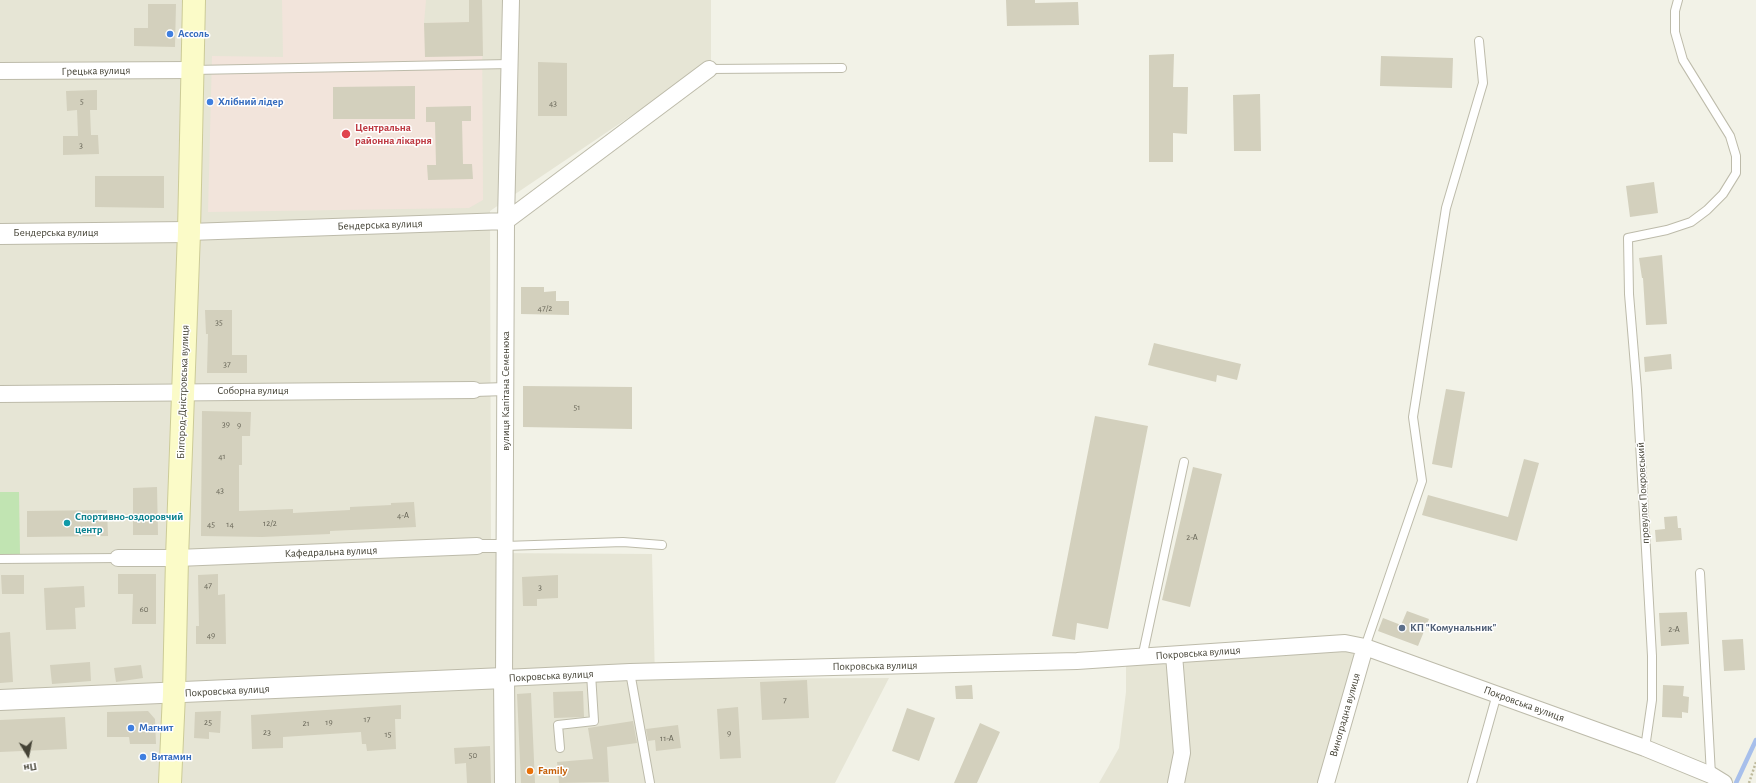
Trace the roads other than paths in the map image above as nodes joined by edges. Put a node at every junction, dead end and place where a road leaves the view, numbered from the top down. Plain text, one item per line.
1 (194, 0) edge
2 (511, 0) edge
3 (1678, 0) edge
4 (1479, 41) dead end
5 (510, 64) junction
6 (842, 68) dead end
7 (709, 69) joint
8 (192, 70) junction
9 (0, 71) edge
10 (506, 221) junction
11 (189, 232) junction
12 (0, 234) edge
13 (506, 389) junction
14 (474, 390) joint
15 (183, 391) junction
16 (0, 394) edge
17 (1184, 462) dead end
18 (662, 545) dead end
19 (477, 546) joint
20 (505, 546) junction
21 (118, 558) joint
22 (177, 558) junction
23 (0, 559) edge
24 (1700, 572) dead end
25 (1365, 647) junction
26 (1174, 655) junction
27 (1142, 658) junction
28 (630, 672) junction
29 (592, 674) junction
30 (504, 678) junction
31 (174, 694) junction
32 (1497, 694) junction
33 (0, 700) edge
34 (560, 748) dead end
35 (1645, 748) junction
36 (1717, 779) edge
37 (170, 783) edge
38 (505, 783) edge
39 (650, 783) edge
40 (1176, 783) edge
41 (1326, 783) edge
42 (1472, 783) edge

1 - 8 main road, Білгород-Дністровська вулиця
2 - 5 street, вулиця Капітана Семенюка
3 - 35 lane, провулок Покровський
4 - 25 lane
5 - 8 lane
5 - 10 street, вулиця Капітана Семенюка
6 - 7 lane
7 - 10 street
8 - 9 street, Грецька вулиця
8 - 11 main road, Білгород-Дністровська вулиця
10 - 11 street, Бендерська вулиця
10 - 13 street, вулиця Капітана Семенюка
11 - 12 street, Бендерська вулиця
11 - 15 main road, Білгород-Дністровська вулиця
13 - 14 street, Соборна вулиця
13 - 20 street, вулиця Капітана Семенюка
14 - 15 street, Соборна вулиця
15 - 16 street, Соборна вулиця
15 - 22 main road, Білгород-Дністровська вулиця
17 - 27 lane
18 - 20 lane, Кафедральна вулиця
19 - 20 street, Кафедральна вулиця
19 - 22 street, Кафедральна вулиця
20 - 30 street, вулиця Капітана Семенюка
21 - 22 street, Кафедральна вулиця
21 - 23 lane, Кафедральна вулиця
22 - 31 main road, Білгород-Дністровська вулиця
24 - 36 lane
25 - 26 street, Покровська вулиця
25 - 32 street, Покровська вулиця
25 - 41 street, Виноградна вулиця
26 - 27 street, Покровська вулиця
26 - 40 street
27 - 28 street, Покровська вулиця
28 - 29 street, Покровська вулиця
28 - 39 lane
29 - 30 street, Покровська вулиця
29 - 34 lane
30 - 31 street, Покровська вулиця
30 - 38 street, вулиця Капітана Семенюка
31 - 33 street, Покровська вулиця
31 - 37 main road, Білгород-Дністровська вулиця
32 - 35 street, Покровська вулиця
32 - 42 lane
35 - 36 street, Покровська вулиця

